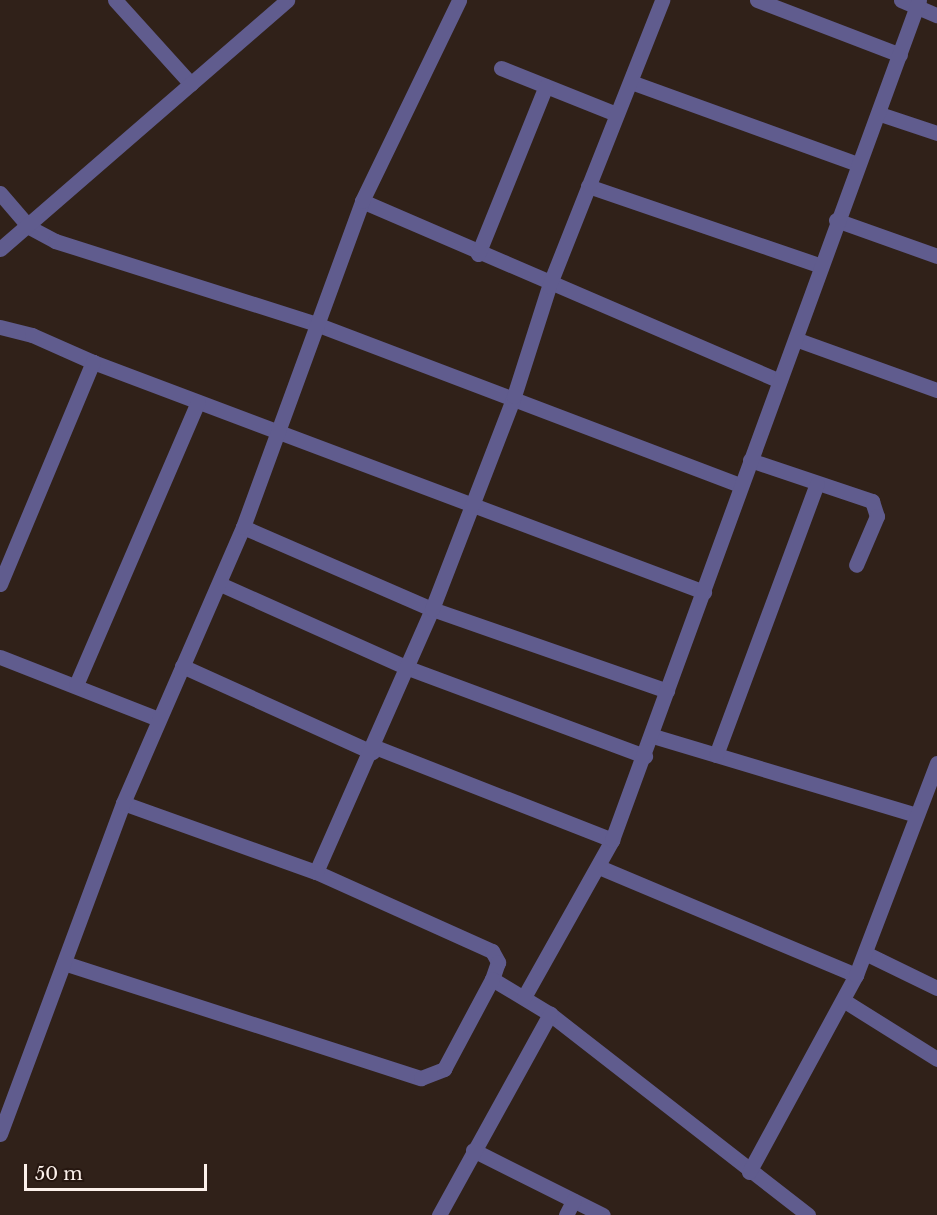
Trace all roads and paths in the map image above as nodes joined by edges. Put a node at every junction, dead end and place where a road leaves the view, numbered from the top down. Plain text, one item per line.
1 (115, 0) edge
2 (286, 0) edge
3 (459, 0) edge
4 (662, 0) edge
5 (757, 0) edge
6 (901, 0) edge
7 (918, 3) edge
8 (937, 15) edge
9 (900, 55) junction
10 (501, 69) dead end
11 (631, 82) junction
12 (191, 84) junction
13 (546, 86) junction
14 (616, 114) junction
15 (880, 114) junction
16 (937, 133) edge
17 (858, 164) junction
18 (588, 186) junction
19 (0, 193) edge
20 (362, 201) junction
21 (836, 220) junction
22 (29, 227) junction
23 (0, 249) edge
24 (478, 254) junction
25 (937, 256) edge
26 (819, 265) junction
27 (549, 286) junction
28 (316, 324) junction
29 (0, 327) edge
30 (798, 340) junction
31 (93, 362) junction
32 (779, 381) junction
33 (937, 390) edge
34 (514, 396) junction
35 (198, 402) junction
36 (278, 430) junction
37 (750, 460) junction
38 (741, 484) junction
39 (817, 484) junction
40 (471, 503) junction
41 (243, 527) junction
42 (856, 565) dead end
43 (0, 584) edge
44 (220, 584) junction
45 (704, 592) junction
46 (432, 609) junction
47 (0, 657) edge
48 (182, 666) junction
49 (408, 668) junction
50 (76, 685) junction
51 (667, 692) junction
52 (158, 720) junction
53 (653, 736) junction
54 (374, 750) junction
55 (716, 755) junction
56 (645, 756) junction
57 (937, 764) edge
58 (123, 803) junction
59 (916, 816) junction
60 (612, 840) junction
61 (599, 867) junction
62 (316, 872) junction
63 (865, 953) junction
64 (64, 963) junction
65 (856, 975) junction
66 (492, 979) junction
67 (937, 988) edge
68 (524, 997) junction
69 (843, 1000) junction
70 (550, 1014) junction
71 (937, 1059) edge
72 (0, 1134) edge
73 (473, 1150) junction
74 (749, 1172) junction
75 (569, 1208) edge
76 (439, 1215) edge
77 (603, 1215) edge
78 (808, 1215) edge

1 - 12 street
2 - 12 street
3 - 20 street
4 - 11 street
5 - 9 street
6 - 7 street
7 - 8 street
7 - 9 street
9 - 15 street
10 - 13 street
11 - 14 street
11 - 17 street
12 - 22 street
13 - 14 street
13 - 24 street
14 - 18 street
15 - 16 street
15 - 17 street
17 - 21 street
18 - 26 street
18 - 27 street
19 - 22 street
20 - 24 street
20 - 28 street
21 - 25 street
21 - 26 street
22 - 23 street
22 - 28 street
24 - 27 street
26 - 30 street
27 - 32 street
27 - 34 street
28 - 34 street
28 - 36 street
29 - 31 street
30 - 32 street
30 - 33 street
31 - 35 street
31 - 43 street
32 - 37 street
34 - 38 street
34 - 40 street
35 - 36 street
35 - 50 street
36 - 40 street
36 - 41 street
37 - 38 street
37 - 39 street
38 - 45 street
39 - 42 street
39 - 55 street
40 - 45 street
40 - 46 street
41 - 44 street
41 - 46 street
44 - 48 street
44 - 49 street
45 - 51 street
46 - 49 street
46 - 51 street
47 - 50 street
48 - 52 street
48 - 54 street
49 - 54 street
49 - 56 street
50 - 52 street
51 - 53 street
52 - 58 street
53 - 55 street
53 - 56 street
54 - 60 street
54 - 62 street
55 - 59 street
56 - 60 street
57 - 59 street
58 - 62 street
58 - 64 street
59 - 63 street
60 - 61 street
61 - 65 street
61 - 68 street
62 - 66 street
63 - 65 street
63 - 67 street
64 - 66 street
64 - 72 street
65 - 69 street
66 - 68 street
68 - 70 street
69 - 71 street
69 - 74 street
70 - 73 street
70 - 74 street
73 - 75 street
73 - 76 street
74 - 78 street
75 - 77 street

